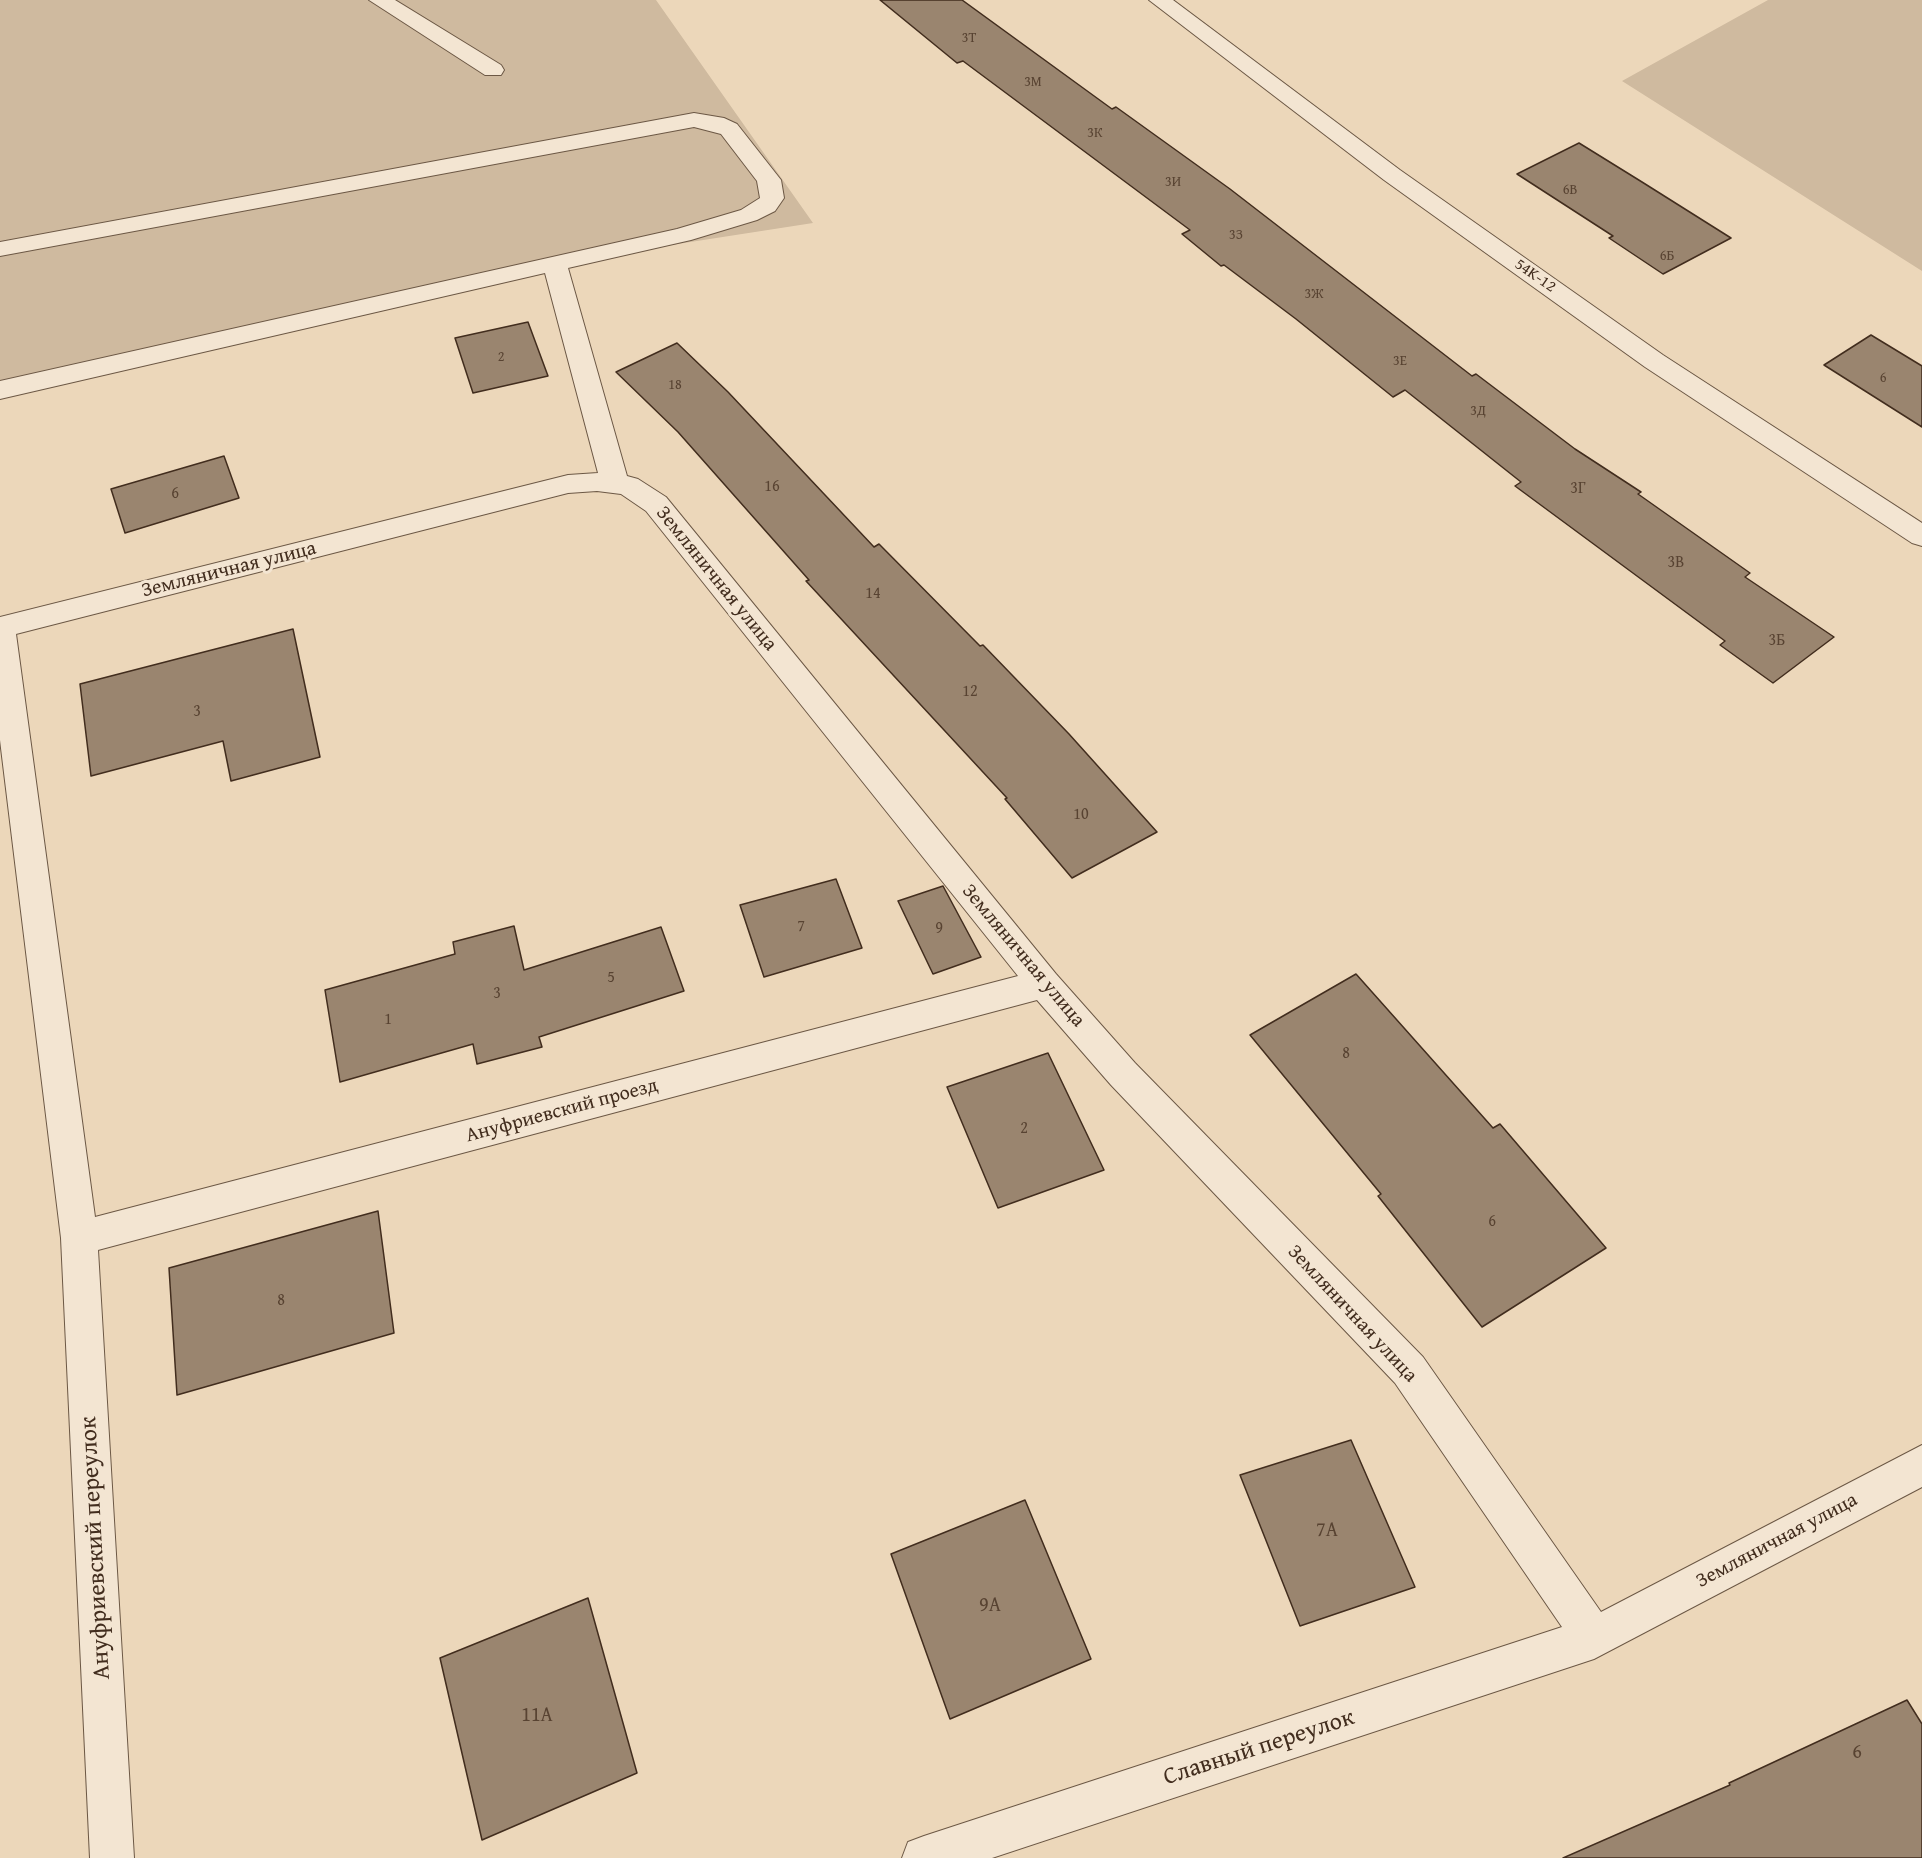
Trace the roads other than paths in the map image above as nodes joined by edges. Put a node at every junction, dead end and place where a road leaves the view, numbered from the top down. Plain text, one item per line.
1 (380, 0) edge
2 (1160, 0) edge
3 (493, 70) dead end
4 (0, 249) edge
5 (555, 263) junction
6 (0, 390) edge
7 (615, 484) junction
8 (1922, 536) edge
9 (0, 628) edge
10 (1044, 984) junction
11 (79, 1238) junction
12 (1922, 1465) edge
13 (1594, 1638) junction
14 (112, 1858) edge
15 (924, 1858) edge

1 - 3 street
2 - 8 street, 54K-12
4 - 5 street
5 - 6 street
5 - 7 street
7 - 9 street, Земляничная улица
7 - 10 street, Земляничная улица
9 - 11 street, Ануфриевский переулок
10 - 11 street, Ануфриевский проезд
10 - 13 street, Земляничная улица
11 - 14 street, Ануфриевский переулок
12 - 13 street, Земляничная улица
13 - 15 street, Славный переулок

